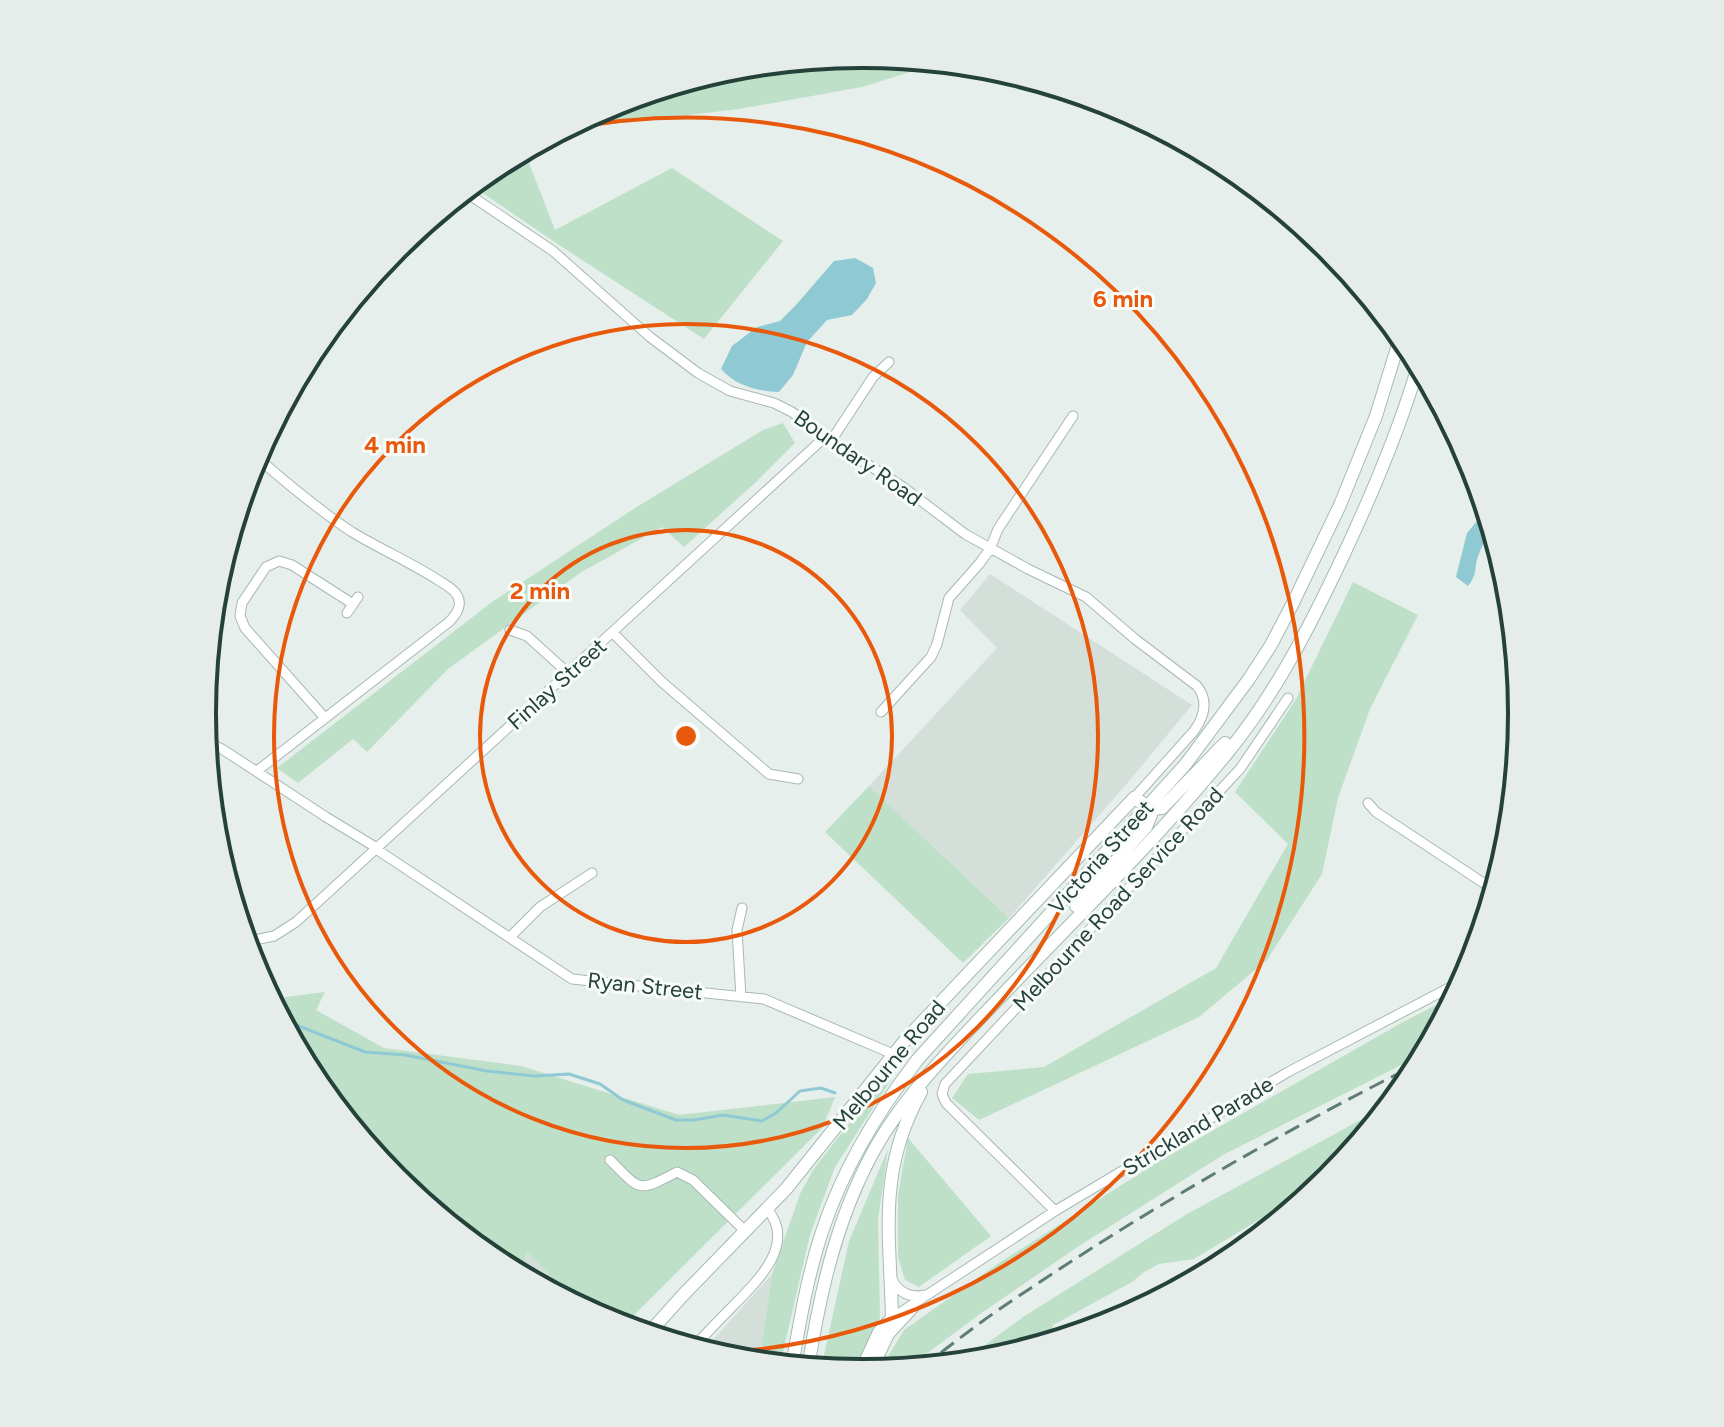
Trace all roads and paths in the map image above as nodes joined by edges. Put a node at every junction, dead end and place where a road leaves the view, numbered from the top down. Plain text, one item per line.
1 (474, 198) edge
2 (1396, 351) edge
3 (889, 362) dead end
4 (1414, 379) edge
5 (1073, 416) dead end
6 (828, 439) junction
7 (266, 465) edge
8 (990, 549) junction
9 (352, 605) dead end
10 (510, 630) dead end
11 (613, 633) junction
12 (568, 673) junction
13 (1288, 698) dead end
14 (1266, 700) junction
15 (1205, 706) joint
16 (881, 712) dead end
17 (325, 718) junction
18 (217, 745) edge
19 (218, 747) edge
20 (222, 749) junction
21 (257, 771) junction
22 (798, 779) dead end
23 (1134, 798) junction
24 (1368, 803) dead end
25 (1147, 806) junction
26 (376, 848) junction
27 (592, 873) dead end
28 (1485, 884) edge
29 (742, 908) dead end
30 (510, 937) junction
31 (258, 940) edge
32 (1445, 990) edge
33 (741, 997) junction
34 (973, 1026) junction
35 (893, 1054) junction
36 (943, 1059) junction
37 (610, 1160) dead end
38 (767, 1209) junction
39 (1055, 1211) junction
40 (746, 1232) junction
41 (891, 1272) junction
42 (937, 1289) junction
43 (892, 1318) junction
44 (656, 1325) edge
45 (702, 1339) edge
46 (884, 1344) junction
47 (794, 1355) edge
48 (810, 1357) edge
49 (867, 1359) edge
50 (877, 1359) edge

1 - 6 street, Boundary Road
2 - 25 main road, Victoria Street
3 - 6 street, Finlay Street
4 - 14 main road, Victoria Street
5 - 8 street
6 - 8 street, Boundary Road
6 - 11 street, Finlay Street
7 - 17 street
8 - 15 street, Boundary Road
8 - 16 street
9 - 17 street
10 - 12 street
11 - 12 street, Finlay Street
11 - 22 street
12 - 26 street, Finlay Street
13 - 39 street, Melbourne Road Service Road
14 - 25 main road
14 - 34 main road, Victoria Street
15 - 23 street, Melbourne Road
17 - 21 street
18 - 20 street, Ryan Street
19 - 20 street, Ryan Street
20 - 21 street, Ryan Street
21 - 26 street, Ryan Street
23 - 25 main road
23 - 35 main road, Melbourne Road
24 - 28 street
25 - 34 main road
25 - 47 main road, Victoria Street
26 - 30 street, Ryan Street
26 - 31 street, Finlay Street
27 - 30 street
29 - 33 street
30 - 33 street, Ryan Street
32 - 39 street, Strickland Parade
33 - 35 street, Ryan Street
34 - 36 main road, Victoria Street
35 - 38 main road, Melbourne Road
36 - 41 main road
36 - 48 main road, Victoria Street
37 - 40 street
38 - 40 main road, Melbourne Road
38 - 45 street
39 - 42 street, Strickland Parade
40 - 44 main road, Melbourne Road
41 - 42 street
41 - 43 main road
42 - 43 street, Strickland Parade
42 - 46 street, Strickland Parade
43 - 46 main road, Strickland Parade
43 - 49 main road, Strickland Parade
46 - 50 main road, Strickland Parade

